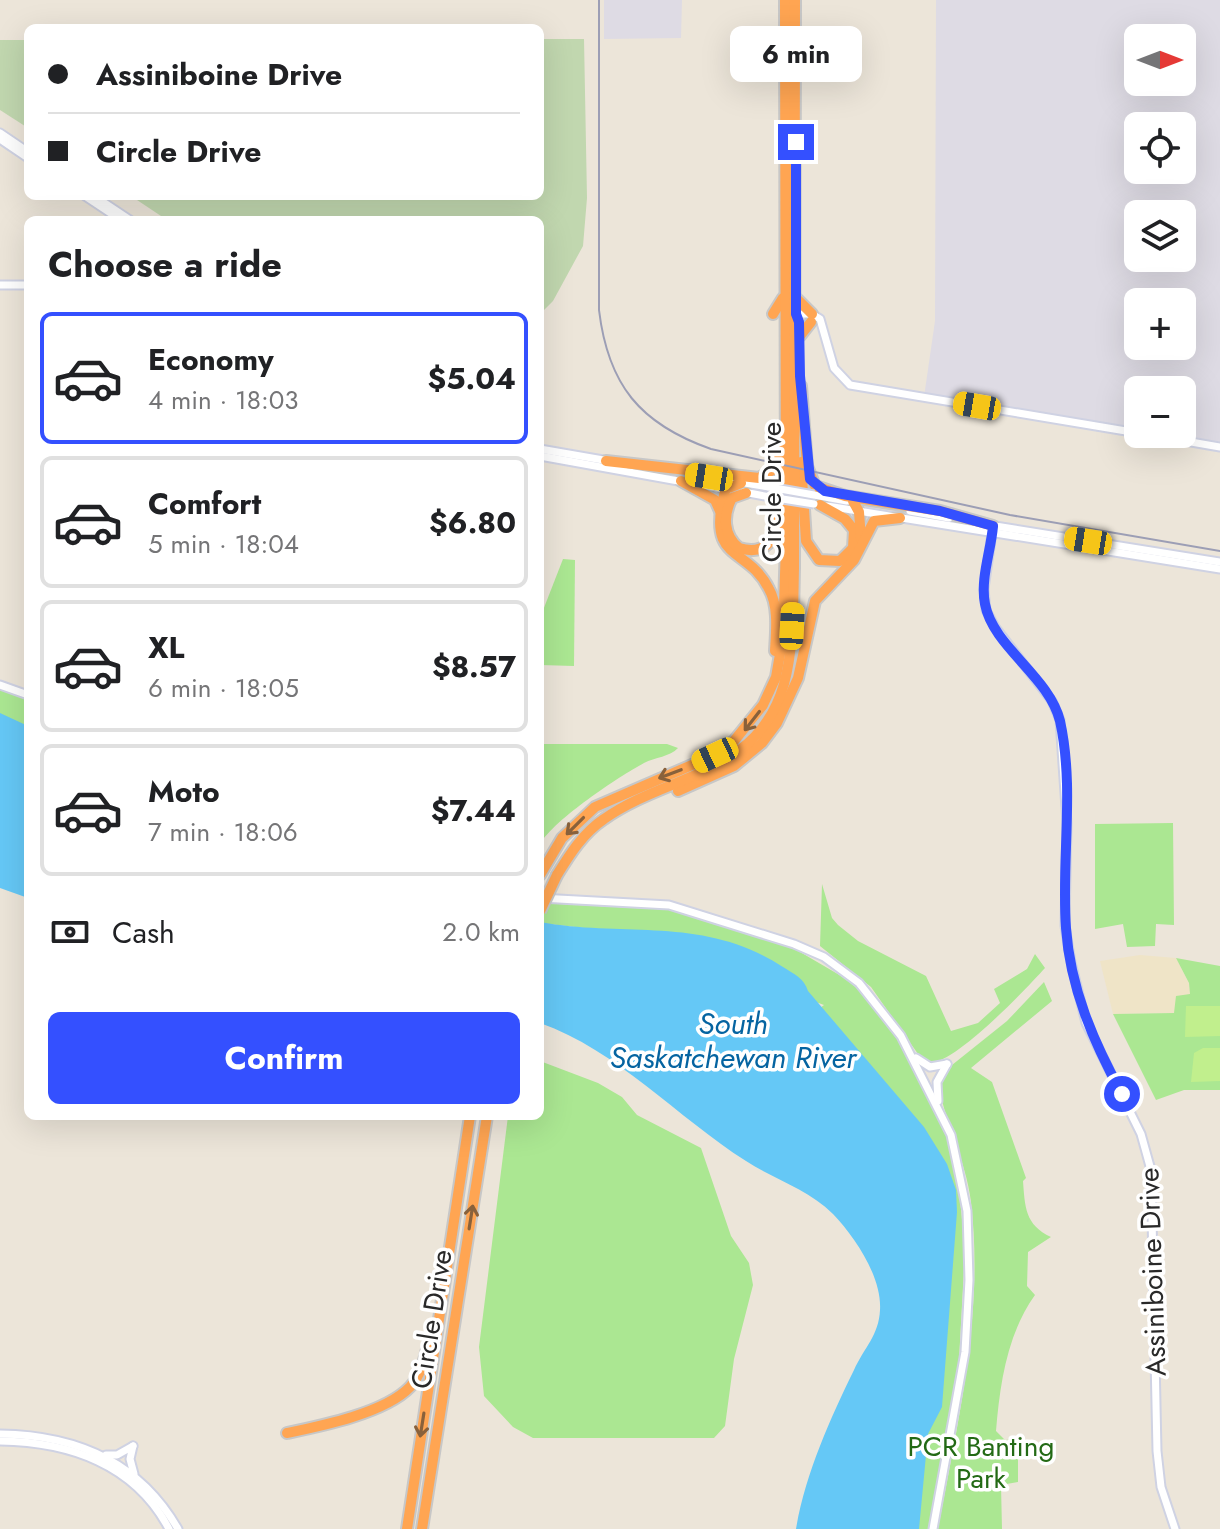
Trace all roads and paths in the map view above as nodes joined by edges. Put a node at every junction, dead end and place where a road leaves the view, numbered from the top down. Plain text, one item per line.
1 (785, 0) edge
2 (795, 0) edge
3 (0, 133) edge
4 (0, 139) edge
5 (24, 152) edge
6 (24, 153) edge
7 (91, 200) edge
8 (100, 200) edge
9 (115, 216) edge
10 (124, 216) edge
11 (786, 284) junction
12 (0, 285) edge
13 (24, 285) edge
14 (796, 297) junction
15 (773, 314) dead end
16 (798, 319) junction
17 (785, 352) junction
18 (800, 376) junction
19 (1124, 431) edge
20 (1196, 443) edge
21 (780, 444) junction
22 (1220, 447) edge
23 (544, 450) edge
24 (544, 457) edge
25 (801, 460) junction
26 (606, 461) junction
27 (681, 481) junction
28 (744, 488) junction
29 (726, 489) junction
30 (816, 501) junction
31 (853, 501) junction
32 (859, 512) junction
33 (720, 513) junction
34 (900, 518) junction
35 (992, 529) junction
36 (860, 549) junction
37 (1220, 562) edge
38 (1220, 569) edge
39 (776, 677) junction
40 (0, 685) edge
41 (24, 694) edge
42 (777, 723) junction
43 (630, 805) junction
44 (544, 868) edge
45 (544, 898) edge
46 (544, 903) edge
47 (909, 1049) junction
48 (940, 1107) junction
49 (469, 1120) edge
50 (486, 1120) edge
51 (442, 1293) junction
52 (287, 1433) dead end
53 (0, 1434) edge
54 (0, 1441) edge
55 (104, 1455) junction
56 (135, 1476) junction
57 (169, 1529) edge
58 (178, 1529) edge
59 (407, 1529) edge
60 (425, 1529) edge
61 (933, 1529) edge
62 (1175, 1529) edge

1 - 11 highway, Circle Drive
2 - 14 highway, Circle Drive
3 - 5 street
4 - 6 street
7 - 9 street
8 - 10 street
11 - 15 highway
11 - 16 highway, Circle Drive
12 - 13 street
14 - 16 highway, Circle Drive
14 - 16 highway
16 - 17 highway, Circle Drive
16 - 18 highway
16 - 19 street
16 - 43 highway, Circle Drive
17 - 21 highway
17 - 39 highway, Circle Drive
18 - 25 highway
18 - 35 highway
20 - 22 street
21 - 26 highway
21 - 28 highway
23 - 26 street
24 - 27 street
25 - 30 highway
25 - 42 highway
26 - 28 street
27 - 29 street
27 - 33 highway
28 - 29 highway
28 - 30 street, bridge
29 - 33 highway
30 - 31 street
30 - 32 street
31 - 32 highway
31 - 35 street
32 - 34 street
32 - 36 highway
33 - 39 highway
34 - 35 street
34 - 36 highway
35 - 37 street
35 - 38 street
35 - 62 street, Assiniboine Drive
36 - 42 highway
39 -> 44 highway, Circle Drive
40 - 41 street
42 - 43 highway
43 - 46 highway, Circle Drive, bridge
45 - 47 street
47 - 48 street
47 - 48 street
48 - 61 street
49 - 51 highway, Circle Drive
60 -> 50 highway, Circle Drive
51 - 52 highway
51 -> 59 highway, Circle Drive
53 - 55 street
54 - 57 street
55 - 56 street
55 - 56 street
56 - 58 street

